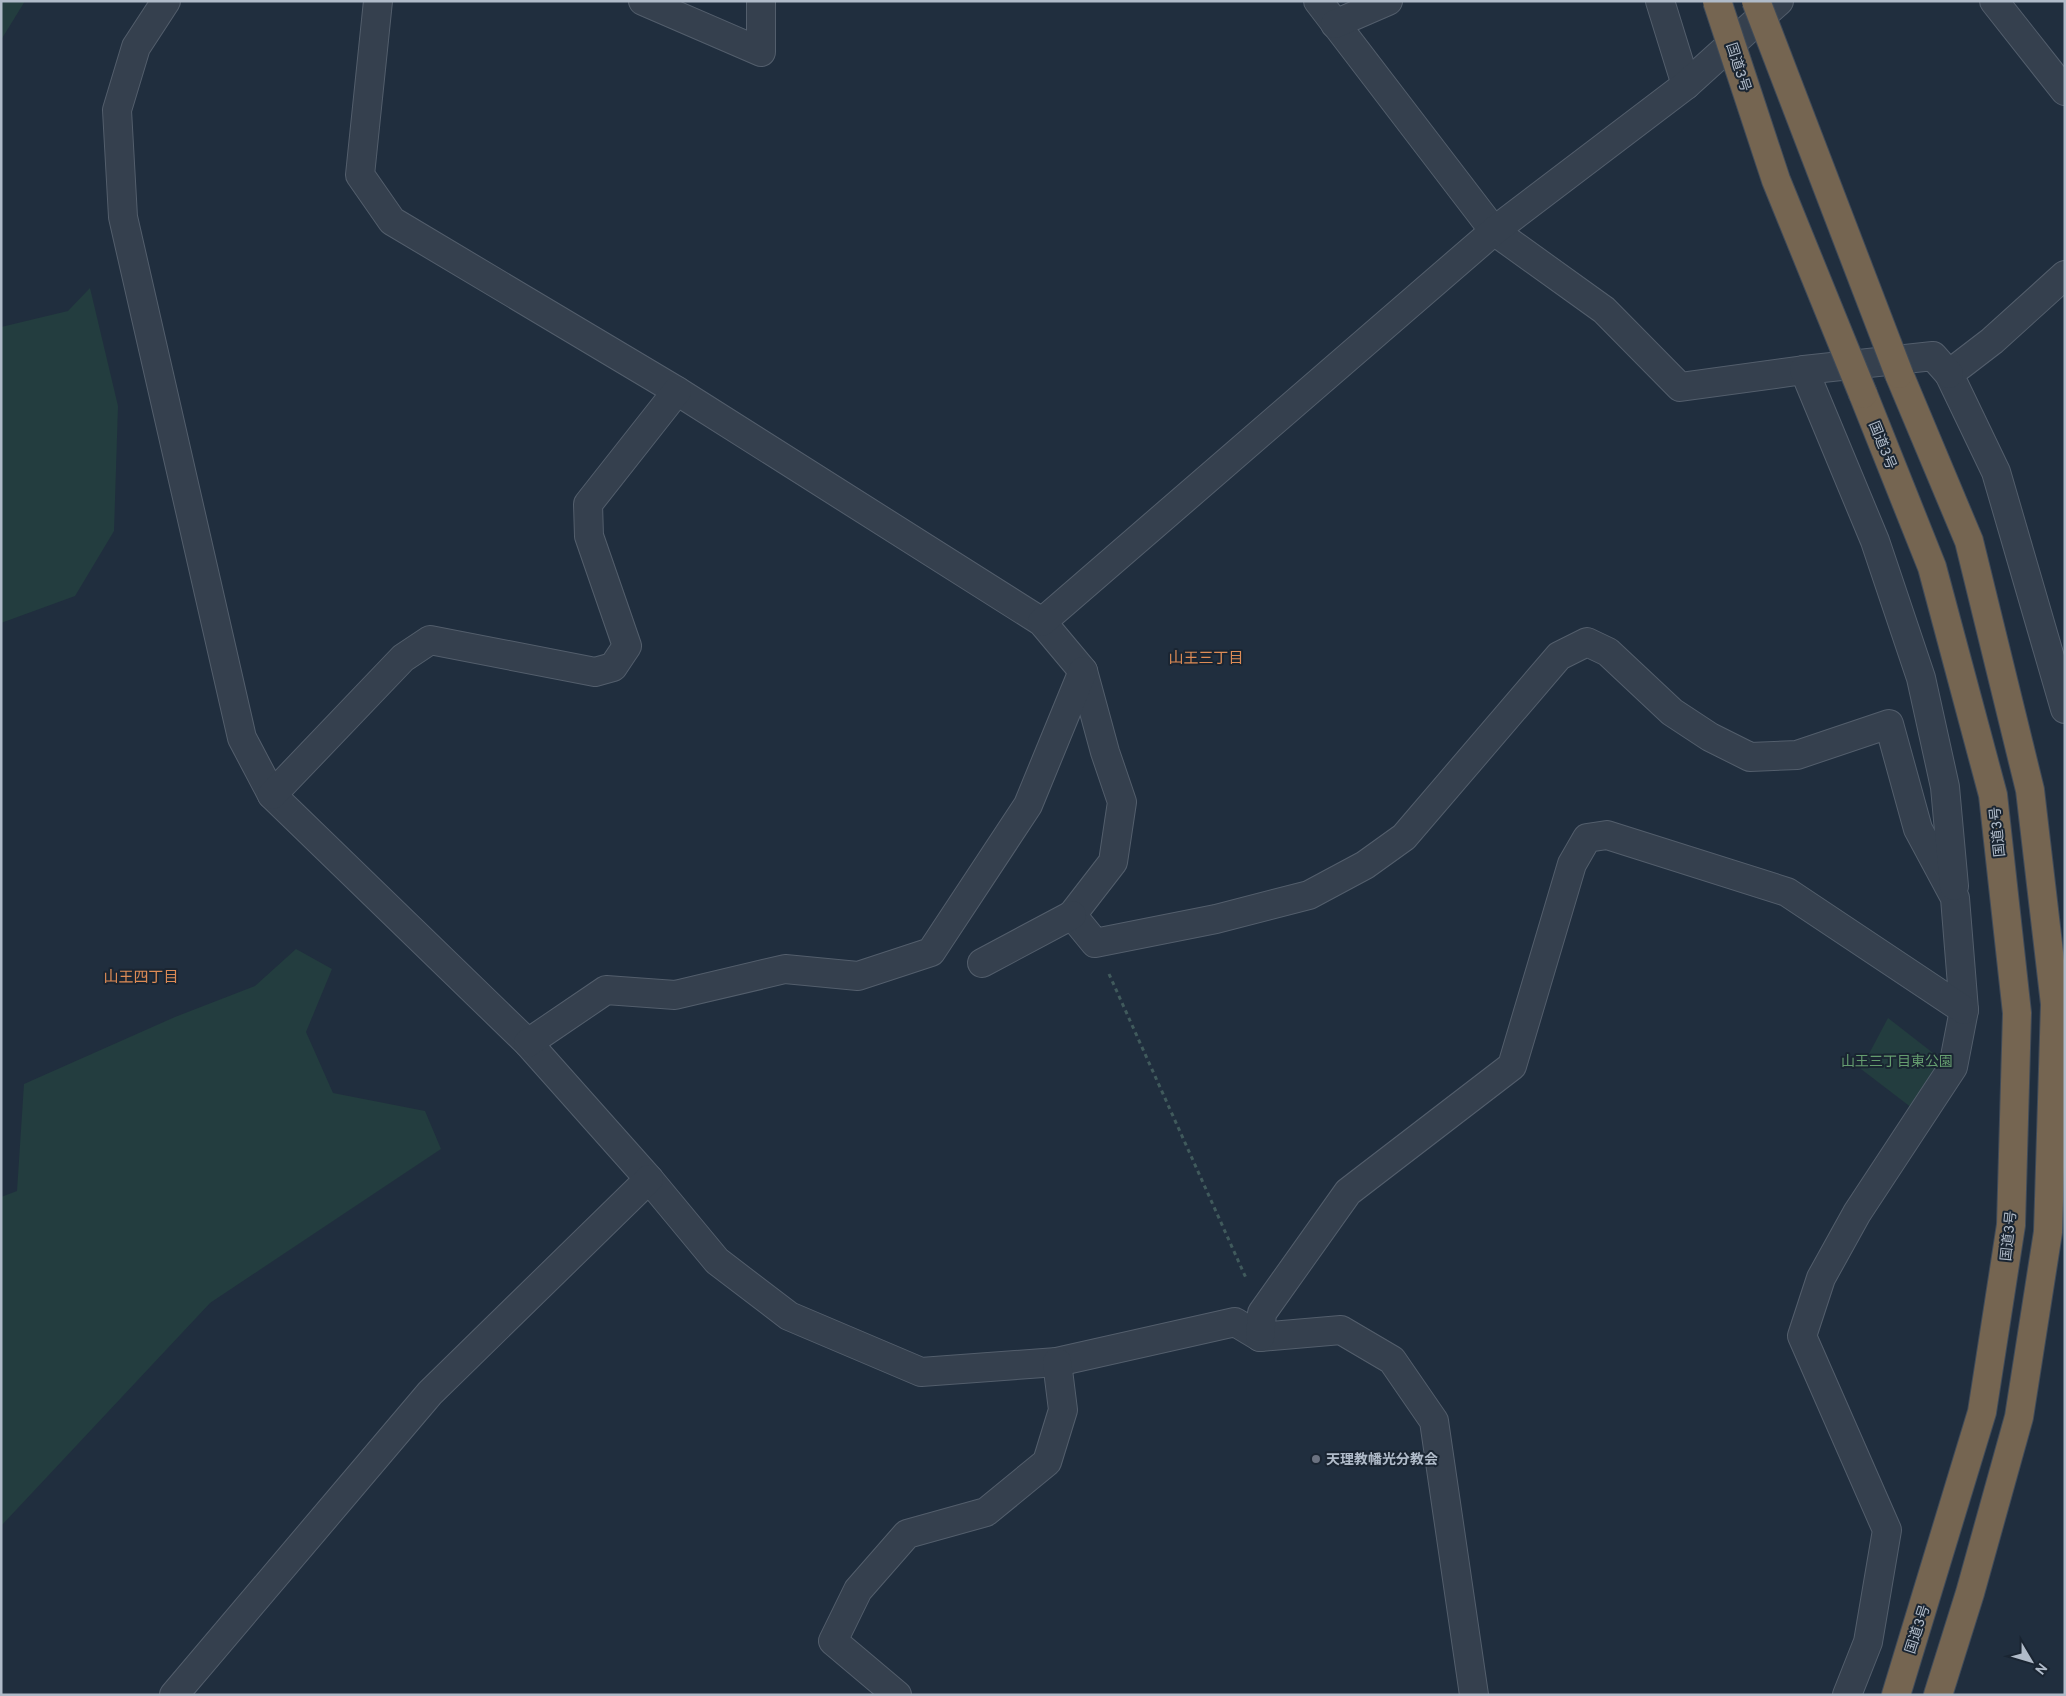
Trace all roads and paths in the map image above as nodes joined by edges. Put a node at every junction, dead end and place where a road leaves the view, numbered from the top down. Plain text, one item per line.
1 (166, 1) edge
2 (378, 1) edge
3 (643, 1) edge
4 (761, 1) edge
5 (1318, 1) edge
6 (1388, 1) edge
7 (1660, 1) edge
8 (1718, 1) edge
9 (1756, 1) edge
10 (1779, 1) edge
11 (1994, 1) edge
12 (1335, 24) junction
13 (1686, 85) junction
14 (2065, 91) edge
15 (1494, 231) junction
16 (2065, 275) edge
17 (1804, 370) junction
18 (1949, 374) junction
19 (677, 391) junction
20 (1042, 622) junction
21 (1083, 671) junction
22 (2065, 709) edge
23 (272, 795) junction
24 (1954, 898) junction
25 (1072, 915) junction
26 (1095, 943) junction
27 (982, 963) dead end
28 (1964, 1010) junction
29 (528, 1043) junction
30 (649, 1179) junction
31 (1261, 1325) junction
32 (1057, 1362) junction
33 (174, 1695) edge
34 (897, 1695) edge
35 (1474, 1695) edge
36 (1847, 1695) edge
37 (1896, 1695) edge
38 (1938, 1695) edge

1 - 23 street
2 - 19 street
3 - 4 street
5 - 12 street
6 - 12 street
7 - 13 street
8 - 37 highway, 国道3号, bridge
9 - 38 highway, bridge
10 - 13 street
11 - 14 street
12 - 15 street
13 - 15 street
15 - 17 street
15 - 20 street
16 - 18 street
17 - 18 street
17 - 24 street
18 - 22 street
19 - 20 street
19 - 23 street
20 - 21 street
21 - 25 street
21 - 29 street
23 - 29 street
24 - 26 street
24 - 28 street
25 - 26 street
25 - 27 street
26 - 31 path
28 - 31 street
28 - 36 street
29 - 30 street
30 - 32 street
30 - 33 street
31 - 32 street
31 - 35 street
32 - 34 street

